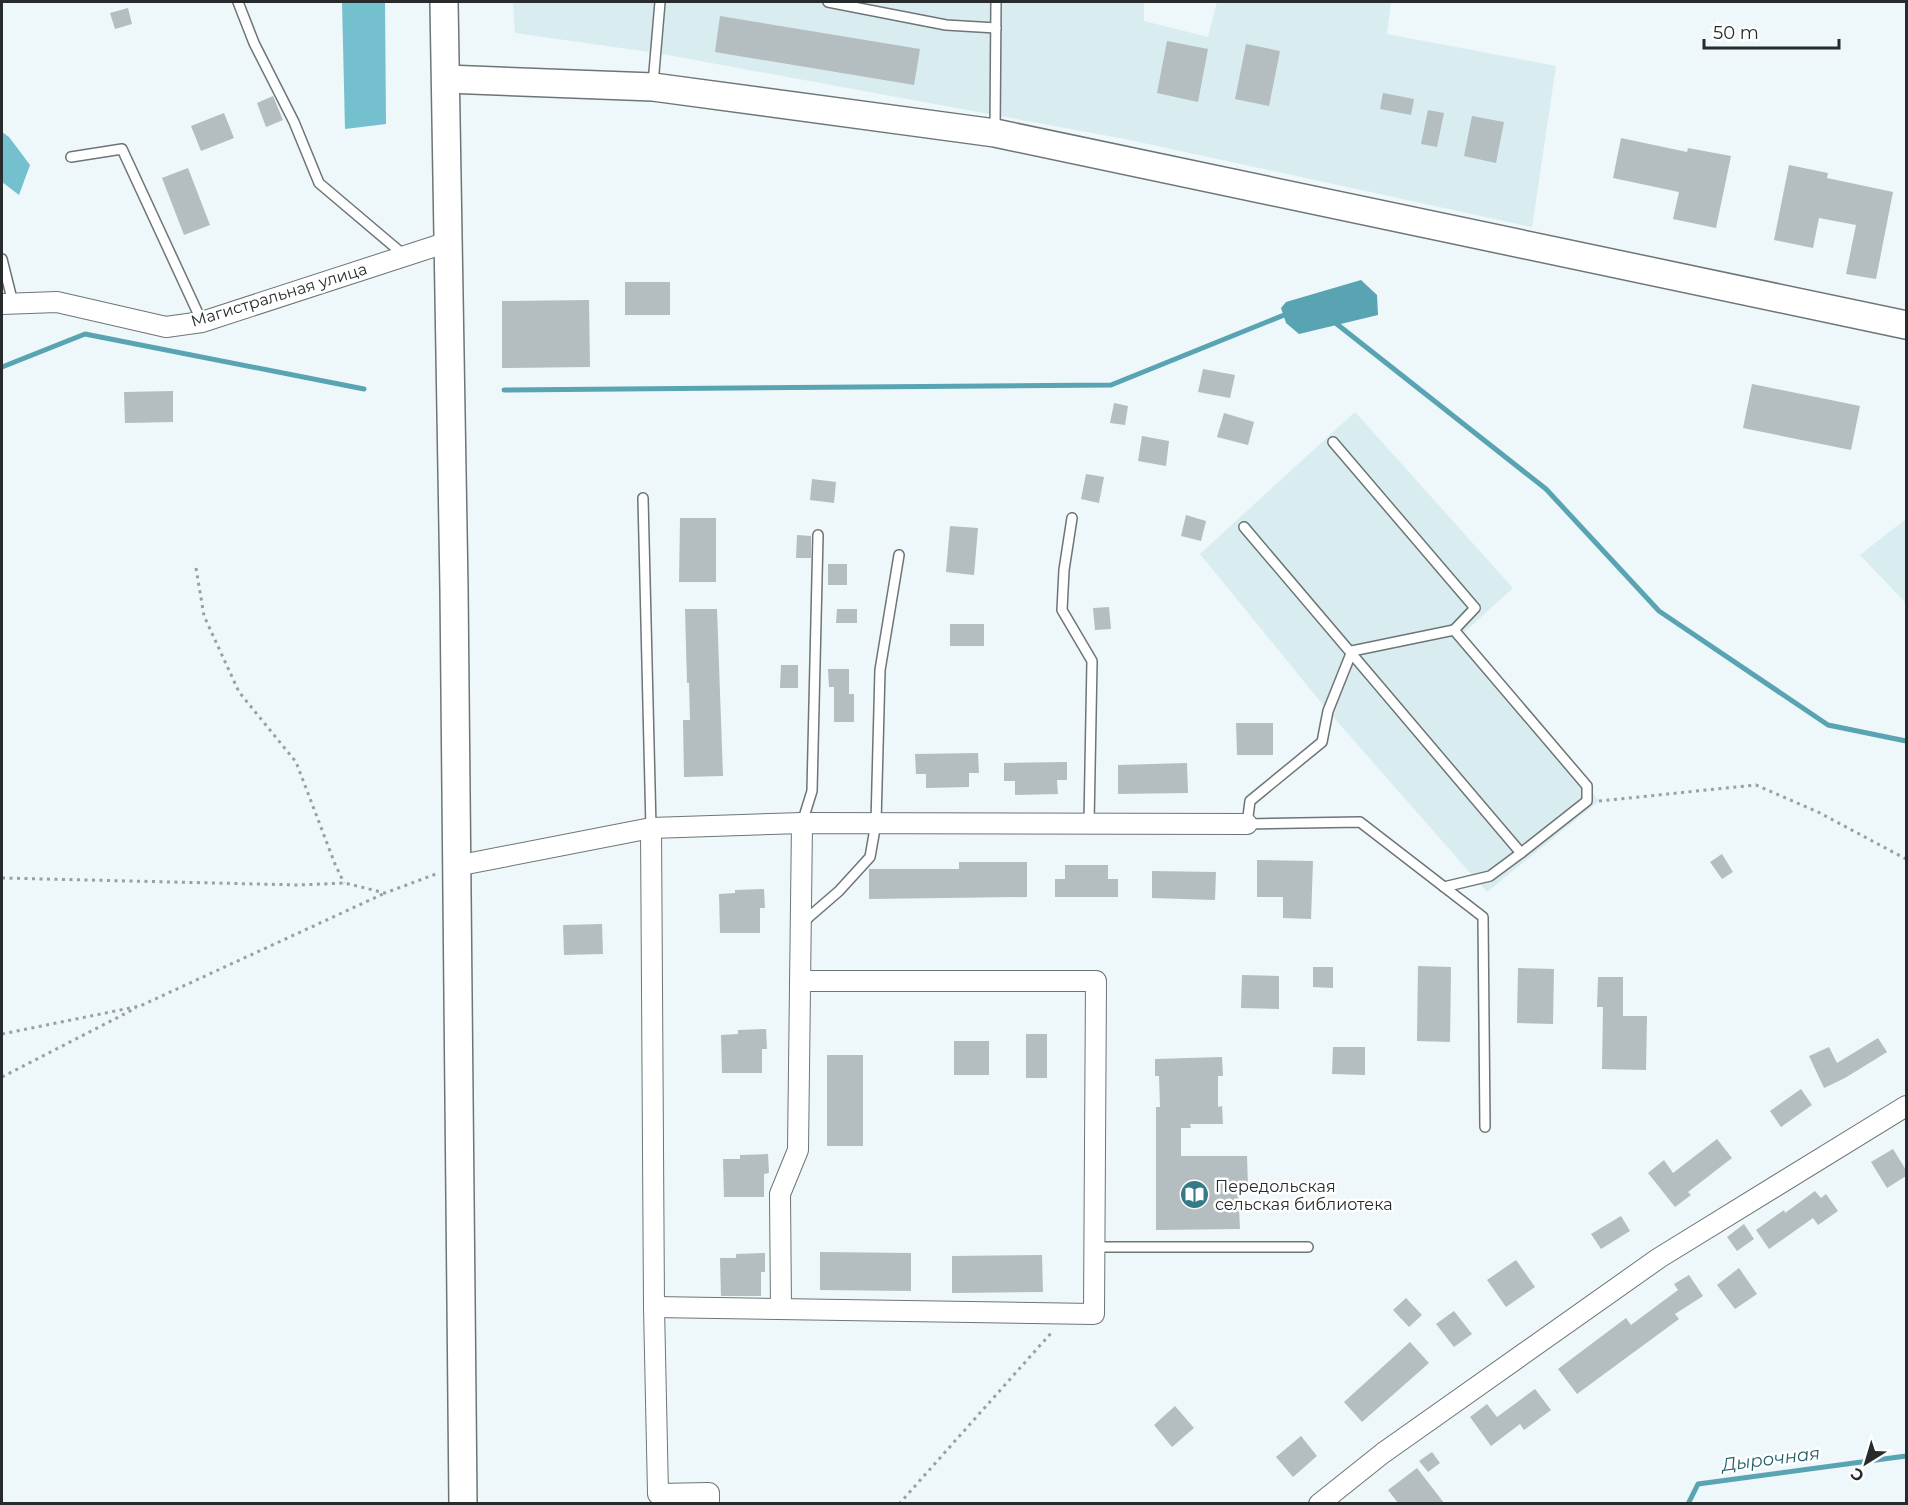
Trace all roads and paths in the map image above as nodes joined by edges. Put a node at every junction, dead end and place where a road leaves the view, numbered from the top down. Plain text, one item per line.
1 (238, 2) edge
2 (444, 2) edge
3 (660, 2) edge
4 (828, 2) edge
5 (996, 2) edge
6 (996, 28) junction
7 (446, 79) junction
8 (653, 87) junction
9 (994, 133) junction
10 (71, 157) dead end
11 (448, 242) junction
12 (404, 255) junction
13 (2, 259) edge
14 (7, 303) edge
15 (202, 322) junction
16 (1906, 325) edge
17 (1333, 442) dead end
18 (643, 498) dead end
19 (1072, 518) dead end
20 (1244, 527) dead end
21 (818, 535) dead end
22 (899, 555) dead end
23 (196, 568) dead end
24 (1454, 630) junction
25 (1352, 651) junction
26 (1587, 801) junction
27 (802, 823) junction
28 (876, 823) junction
29 (1089, 824) junction
30 (1247, 824) junction
31 (651, 828) junction
32 (1521, 853) junction
33 (1906, 859) edge
34 (456, 866) junction
35 (2, 878) edge
36 (345, 883) junction
37 (1444, 887) junction
38 (385, 893) junction
39 (800, 924) junction
40 (800, 981) junction
41 (140, 1006) junction
42 (2, 1034) edge
43 (2, 1077) edge
44 (1906, 1106) edge
45 (1485, 1127) dead end
46 (1094, 1247) junction
47 (1308, 1247) dead end
48 (654, 1306) junction
49 (781, 1309) junction
50 (1069, 1313) junction
51 (463, 1503) edge
52 (709, 1503) edge
53 (899, 1503) edge
54 (1319, 1503) edge

1 - 12 lane
2 - 7 main road
3 - 8 lane
4 - 6 lane
5 - 6 lane
6 - 9 lane
7 - 8 main road
7 - 11 main road
8 - 9 main road
9 - 16 main road
10 - 15 lane
11 - 12 street, Магистральная улица
11 - 34 main road
12 - 15 street, Магистральная улица
13 - 14 lane
14 - 15 street, Магистральная улица
17 - 24 lane
18 - 31 lane
19 - 29 lane
20 - 25 lane
21 - 27 lane
22 - 28 lane
23 - 36 path
24 - 25 lane
24 - 26 lane
25 - 30 lane
25 - 32 lane
26 - 32 lane
26 - 33 path
27 - 28 street
27 - 31 street
27 - 39 street
28 - 29 street
28 - 39 lane
29 - 30 street
30 - 37 lane
31 - 34 street
31 - 48 street
32 - 37 lane
34 - 38 path
34 - 51 main road
35 - 36 path
36 - 38 path
37 - 45 lane
38 - 41 path
39 - 40 street
40 - 46 street
40 - 49 street
41 - 42 path
41 - 43 path
44 - 54 street
46 - 47 lane
46 - 50 street
48 - 49 street
48 - 52 street
49 - 50 street
50 - 53 path

